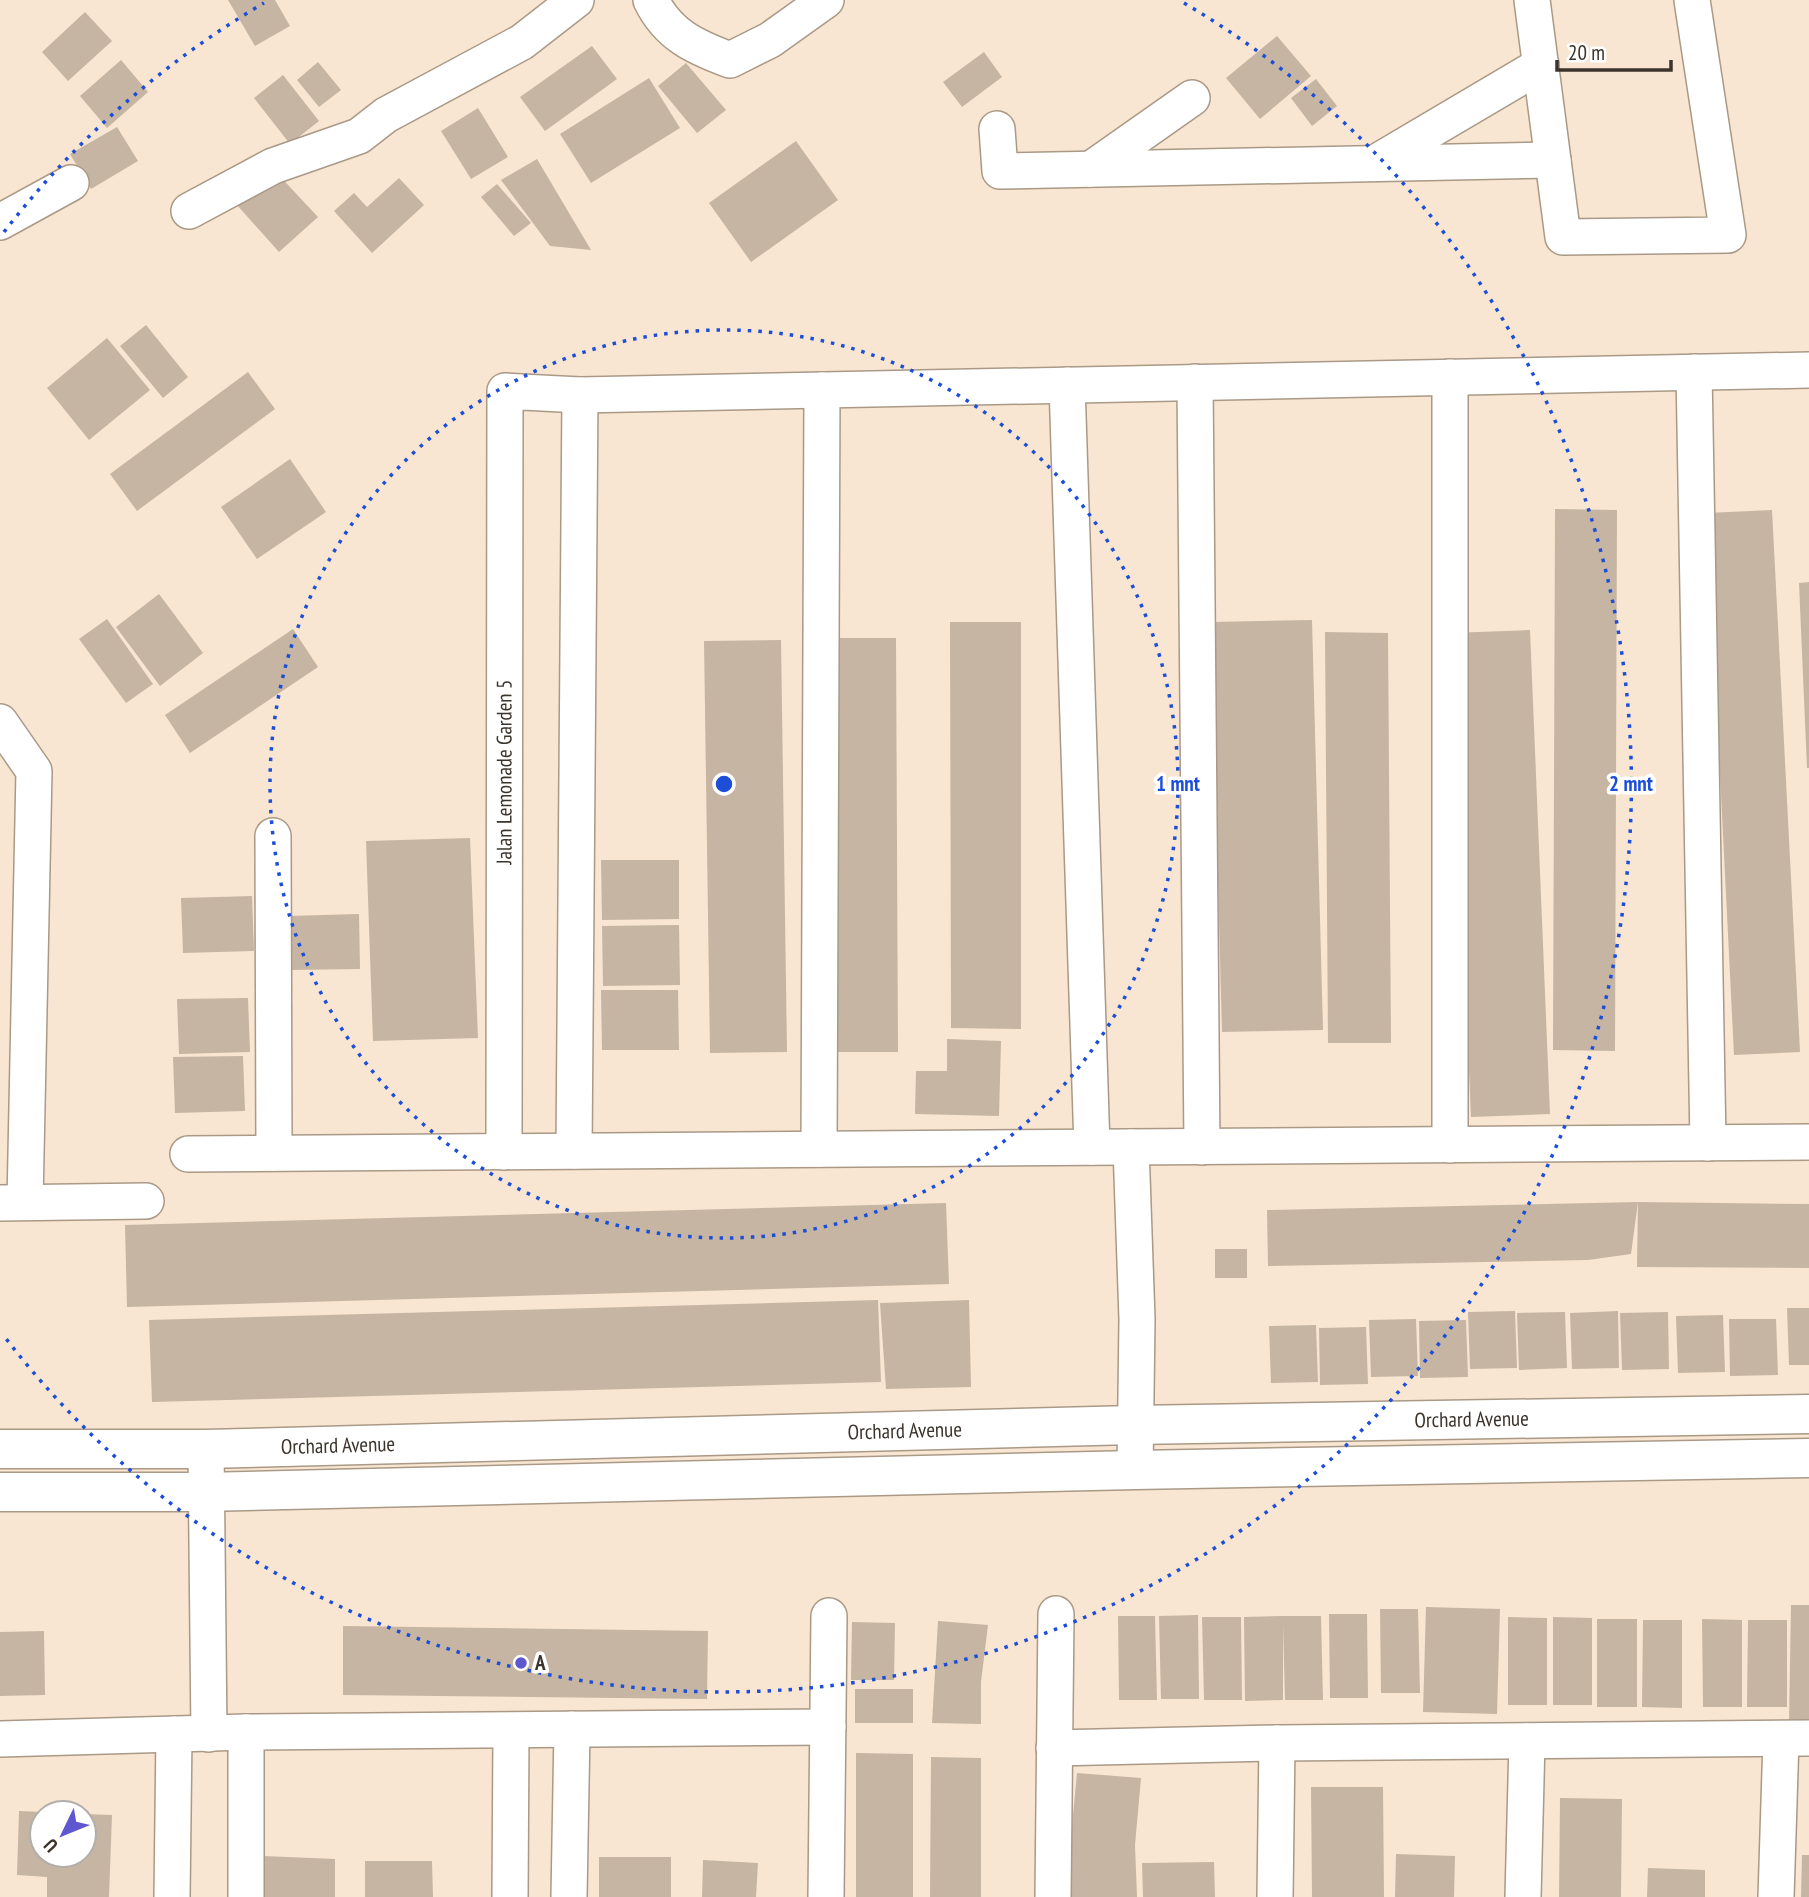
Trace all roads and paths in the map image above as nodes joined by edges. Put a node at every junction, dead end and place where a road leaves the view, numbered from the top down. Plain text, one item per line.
1 (576, 0) edge
2 (651, 0) edge
3 (825, 0) edge
4 (1532, 0) edge
5 (1692, 0) edge
6 (1541, 65) junction
7 (1192, 98) dead end
8 (998, 129) dead end
9 (1553, 160) junction
10 (1373, 164) junction
11 (1091, 169) junction
12 (71, 184) dead end
13 (190, 211) dead end
14 (0, 221) edge
15 (1809, 370) edge
16 (1694, 372) junction
17 (1450, 377) junction
18 (1195, 382) junction
19 (1067, 385) junction
20 (822, 390) junction
21 (580, 394) junction
22 (0, 722) edge
23 (273, 836) dead end
24 (1809, 1142) edge
25 (1708, 1143) junction
26 (1450, 1145) junction
27 (1202, 1146) junction
28 (1092, 1147) junction
29 (1131, 1147) junction
30 (819, 1149) junction
31 (574, 1151) junction
32 (504, 1152) junction
33 (274, 1153) junction
34 (188, 1154) dead end
35 (146, 1201) dead end
36 (13, 1202) edge
37 (1806, 1414) edge
38 (1133, 1425) junction
39 (0, 1448) edge
40 (206, 1449) junction
41 (1807, 1458) edge
42 (1135, 1470) junction
43 (0, 1492) edge
44 (204, 1492) junction
45 (1056, 1614) dead end
46 (829, 1616) dead end
47 (828, 1727) junction
48 (572, 1729) junction
49 (246, 1732) junction
50 (511, 1732) junction
51 (174, 1734) junction
52 (209, 1734) junction
53 (0, 1739) edge
54 (1795, 1739) edge
55 (1527, 1741) junction
56 (1277, 1742) junction
57 (1054, 1748) junction
58 (172, 1897) edge
59 (246, 1897) edge
60 (510, 1897) edge
61 (569, 1897) edge
62 (825, 1897) edge
63 (1053, 1897) edge
64 (1275, 1897) edge
65 (1523, 1897) edge
66 (1776, 1897) edge

1 - 13 street
2 - 3 street
4 - 6 street
5 - 9 street
6 - 9 street
6 - 10 street
7 - 11 street
8 - 11 street
9 - 10 street
10 - 11 street
12 - 14 street
15 - 16 street
16 - 17 street
16 - 25 street
17 - 18 street
17 - 26 street
18 - 19 street
18 - 27 street
19 - 20 street
19 - 28 street
20 - 21 street
20 - 30 street
21 - 31 street
21 - 32 street, Jalan Lemonade Garden 5
22 - 36 street
23 - 33 street
24 - 25 street
25 - 26 street
26 - 27 street
27 - 29 street
28 - 29 street
28 - 30 street
29 - 38 street
30 - 31 street
31 - 32 street
32 - 33 street
33 - 34 street
35 - 36 street
37 - 38 street, Orchard Avenue
37 - 41 street
38 - 40 street, Orchard Avenue
38 - 42 street
39 - 40 street, Orchard Avenue
40 - 44 street
41 - 42 street, Orchard Avenue
42 - 44 street, Orchard Avenue
43 - 44 street, Orchard Avenue
44 - 52 street
45 - 57 street
46 - 47 street
47 - 48 street
47 - 62 street
48 - 50 street
48 - 61 street
49 - 50 street
49 - 52 street
49 - 59 street
50 - 60 street
51 - 52 street
51 - 53 street
51 - 58 street
54 - 55 street
54 - 66 street
55 - 56 street
55 - 65 street
56 - 57 street
56 - 64 street
57 - 63 street

